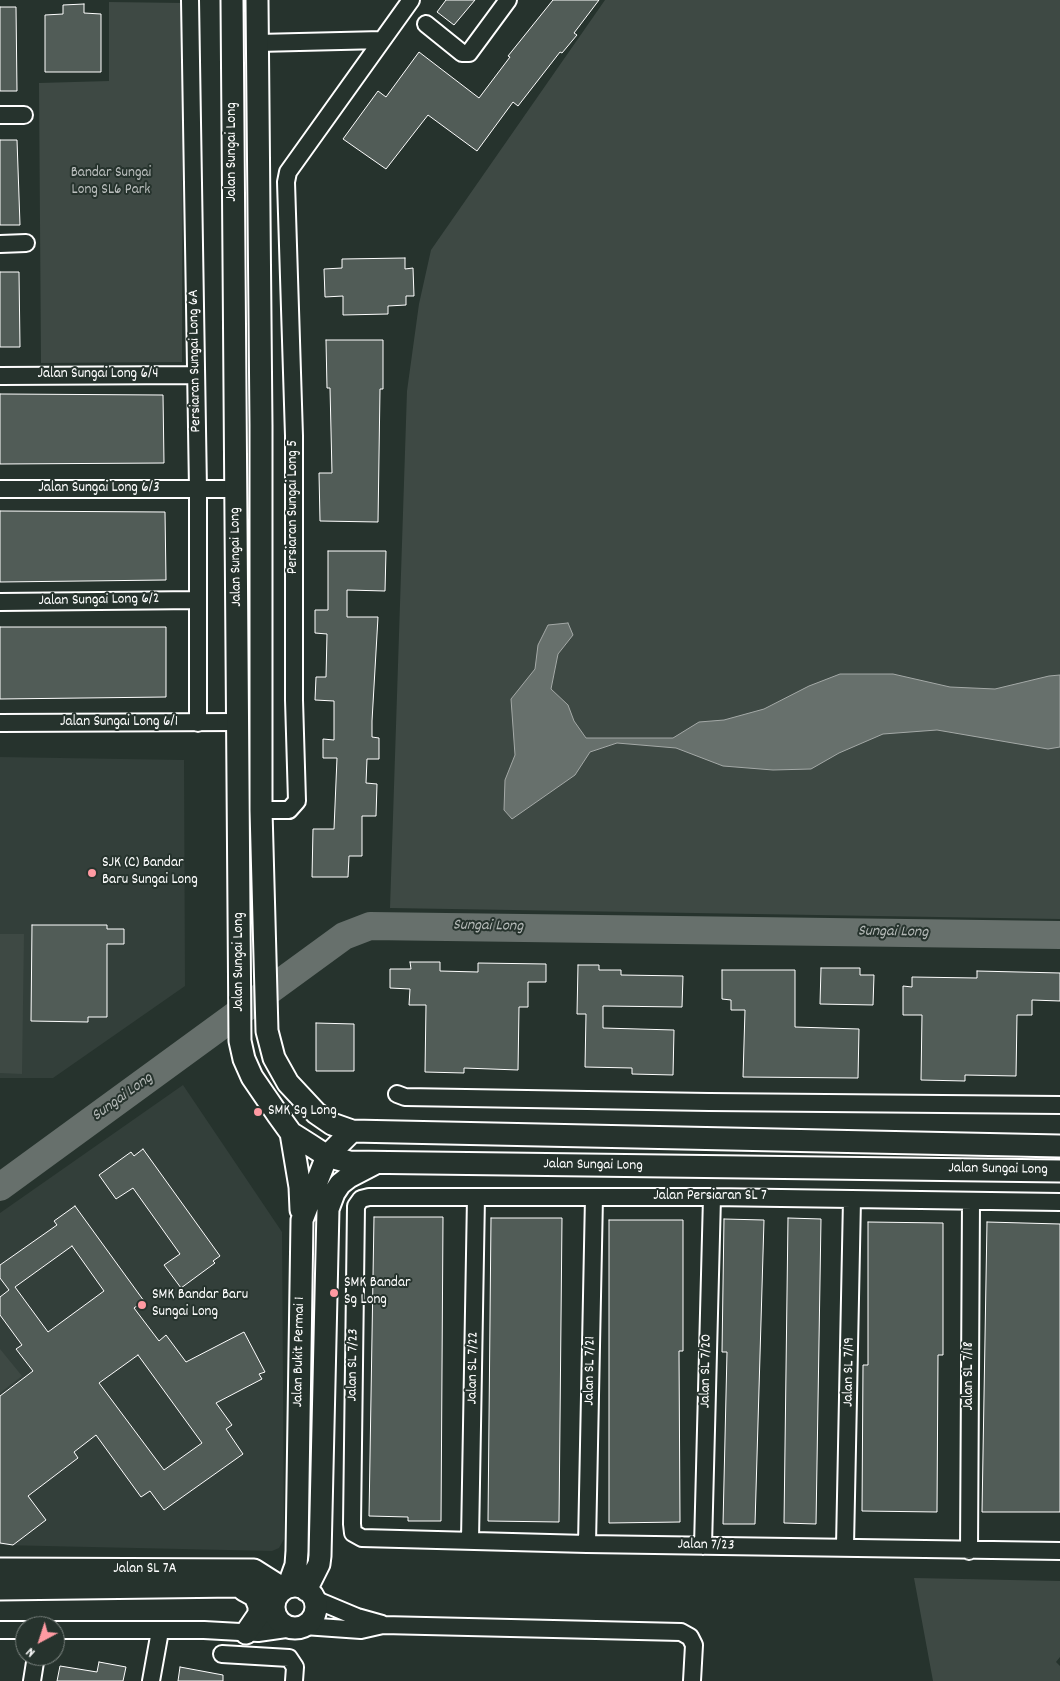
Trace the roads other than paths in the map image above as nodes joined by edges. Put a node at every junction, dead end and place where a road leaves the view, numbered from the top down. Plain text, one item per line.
1 (190, 0) edge
2 (232, 0) edge
3 (258, 0) edge
4 (411, 0) edge
5 (508, 0) edge
6 (426, 24) dead end
7 (382, 40) junction
8 (258, 43) junction
9 (0, 115) edge
10 (24, 115) dead end
11 (0, 244) edge
12 (26, 244) dead end
13 (195, 375) junction
14 (0, 376) edge
15 (0, 489) edge
16 (198, 489) junction
17 (236, 489) junction
18 (198, 600) junction
19 (0, 602) edge
20 (238, 722) junction
21 (0, 723) edge
22 (198, 723) junction
23 (260, 810) junction
24 (397, 1094) dead end
25 (1060, 1105) edge
26 (352, 1131) junction
27 (291, 1133) junction
28 (1060, 1146) edge
29 (327, 1156) junction
30 (376, 1163) junction
31 (1060, 1171) edge
32 (476, 1197) junction
33 (594, 1197) junction
34 (712, 1197) junction
35 (852, 1198) junction
36 (361, 1199) joint
37 (972, 1201) junction
38 (1060, 1202) edge
39 (302, 1220) junction
40 (353, 1533) joint
41 (470, 1540) junction
42 (587, 1544) junction
43 (703, 1546) junction
44 (845, 1546) junction
45 (969, 1551) junction
46 (1060, 1551) edge
47 (0, 1569) edge
48 (237, 1586) junction
49 (0, 1589) edge
50 (290, 1596) junction
51 (383, 1625) junction
52 (299, 1627) junction
53 (0, 1630) edge
54 (15, 1630) edge
55 (65, 1630) edge
56 (160, 1631) junction
57 (252, 1633) junction
58 (222, 1654) dead end
59 (34, 1666) edge
60 (32, 1681) edge
61 (151, 1681) edge
62 (294, 1681) edge
63 (692, 1681) edge

1 - 13 street, Persiaran Sungai Long 6A
2 - 17 street, Jalan Sungai Long
3 - 8 street, Jalan Sungai Long
4 - 7 street
5 - 6 street
7 - 8 street
7 - 23 street, Persiaran Sungai Long 5
8 - 23 street, Jalan Sungai Long
9 - 10 street
11 - 12 street
13 - 14 street, Jalan Sungai Long 6/4
13 - 16 street, Persiaran Sungai Long 6A
15 - 16 street, Jalan Sungai Long 6/3
16 - 17 street, Jalan Sungai Long 6/3
16 - 18 street, Persiaran Sungai Long 6A
17 - 20 street, Jalan Sungai Long
18 - 19 street, Jalan Sungai Long 6/2
18 - 22 street, Persiaran Sungai Long 6A
20 - 22 street, Jalan Sungai Long 6/1
20 - 27 street, Jalan Sungai Long
21 - 22 street, Jalan Sungai Long 6/1
23 - 26 street, Jalan Sungai Long
24 - 25 street
26 - 28 street, Jalan Sungai Long
26 - 29 street, Jalan Bukit Permai 1
27 - 29 street, Jalan Sungai Long
27 - 39 street
29 - 30 street, Jalan Sungai Long
29 - 39 street, Jalan Bukit Permai 1
30 - 31 street, Jalan Sungai Long
30 - 50 street, Jalan Bukit Permai 1
32 - 33 street, Jalan Persiaran SL 7
32 - 36 street, Jalan Persiaran SL 7
32 - 41 street, Jalan SL 7/22
33 - 34 street, Jalan Persiaran SL 7
33 - 42 street, Jalan SL 7/21
34 - 35 street, Jalan Persiaran SL 7
34 - 43 street, Jalan SL 7/20
35 - 37 street, Jalan Persiaran SL 7
35 - 44 street, Jalan SL 7/19
36 - 40 street, Jalan SL 7/23
37 - 38 street, Jalan Persiaran SL 7
37 - 45 street, Jalan SL 7/18
39 - 50 street, Jalan Bukit Permai 1
40 - 41 street, Jalan 7/23
41 - 42 street, Jalan 7/23
42 - 43 street, Jalan 7/23
43 - 44 street, Jalan 7/23
44 - 45 street, Jalan 7/23
45 - 46 street, Jalan 7/23
47 - 50 street, Jalan SL 7A
48 - 49 street, Jalan SL 7A
48 - 50 street, Jalan SL 7A
48 - 57 street
50 - 51 street
50 - 52 street
50 - 52 street
50 - 57 street
51 - 52 street
51 - 63 street
52 - 57 street
53 - 54 street
55 - 56 street
56 - 57 street
56 - 61 street
58 - 62 street
59 - 60 street

